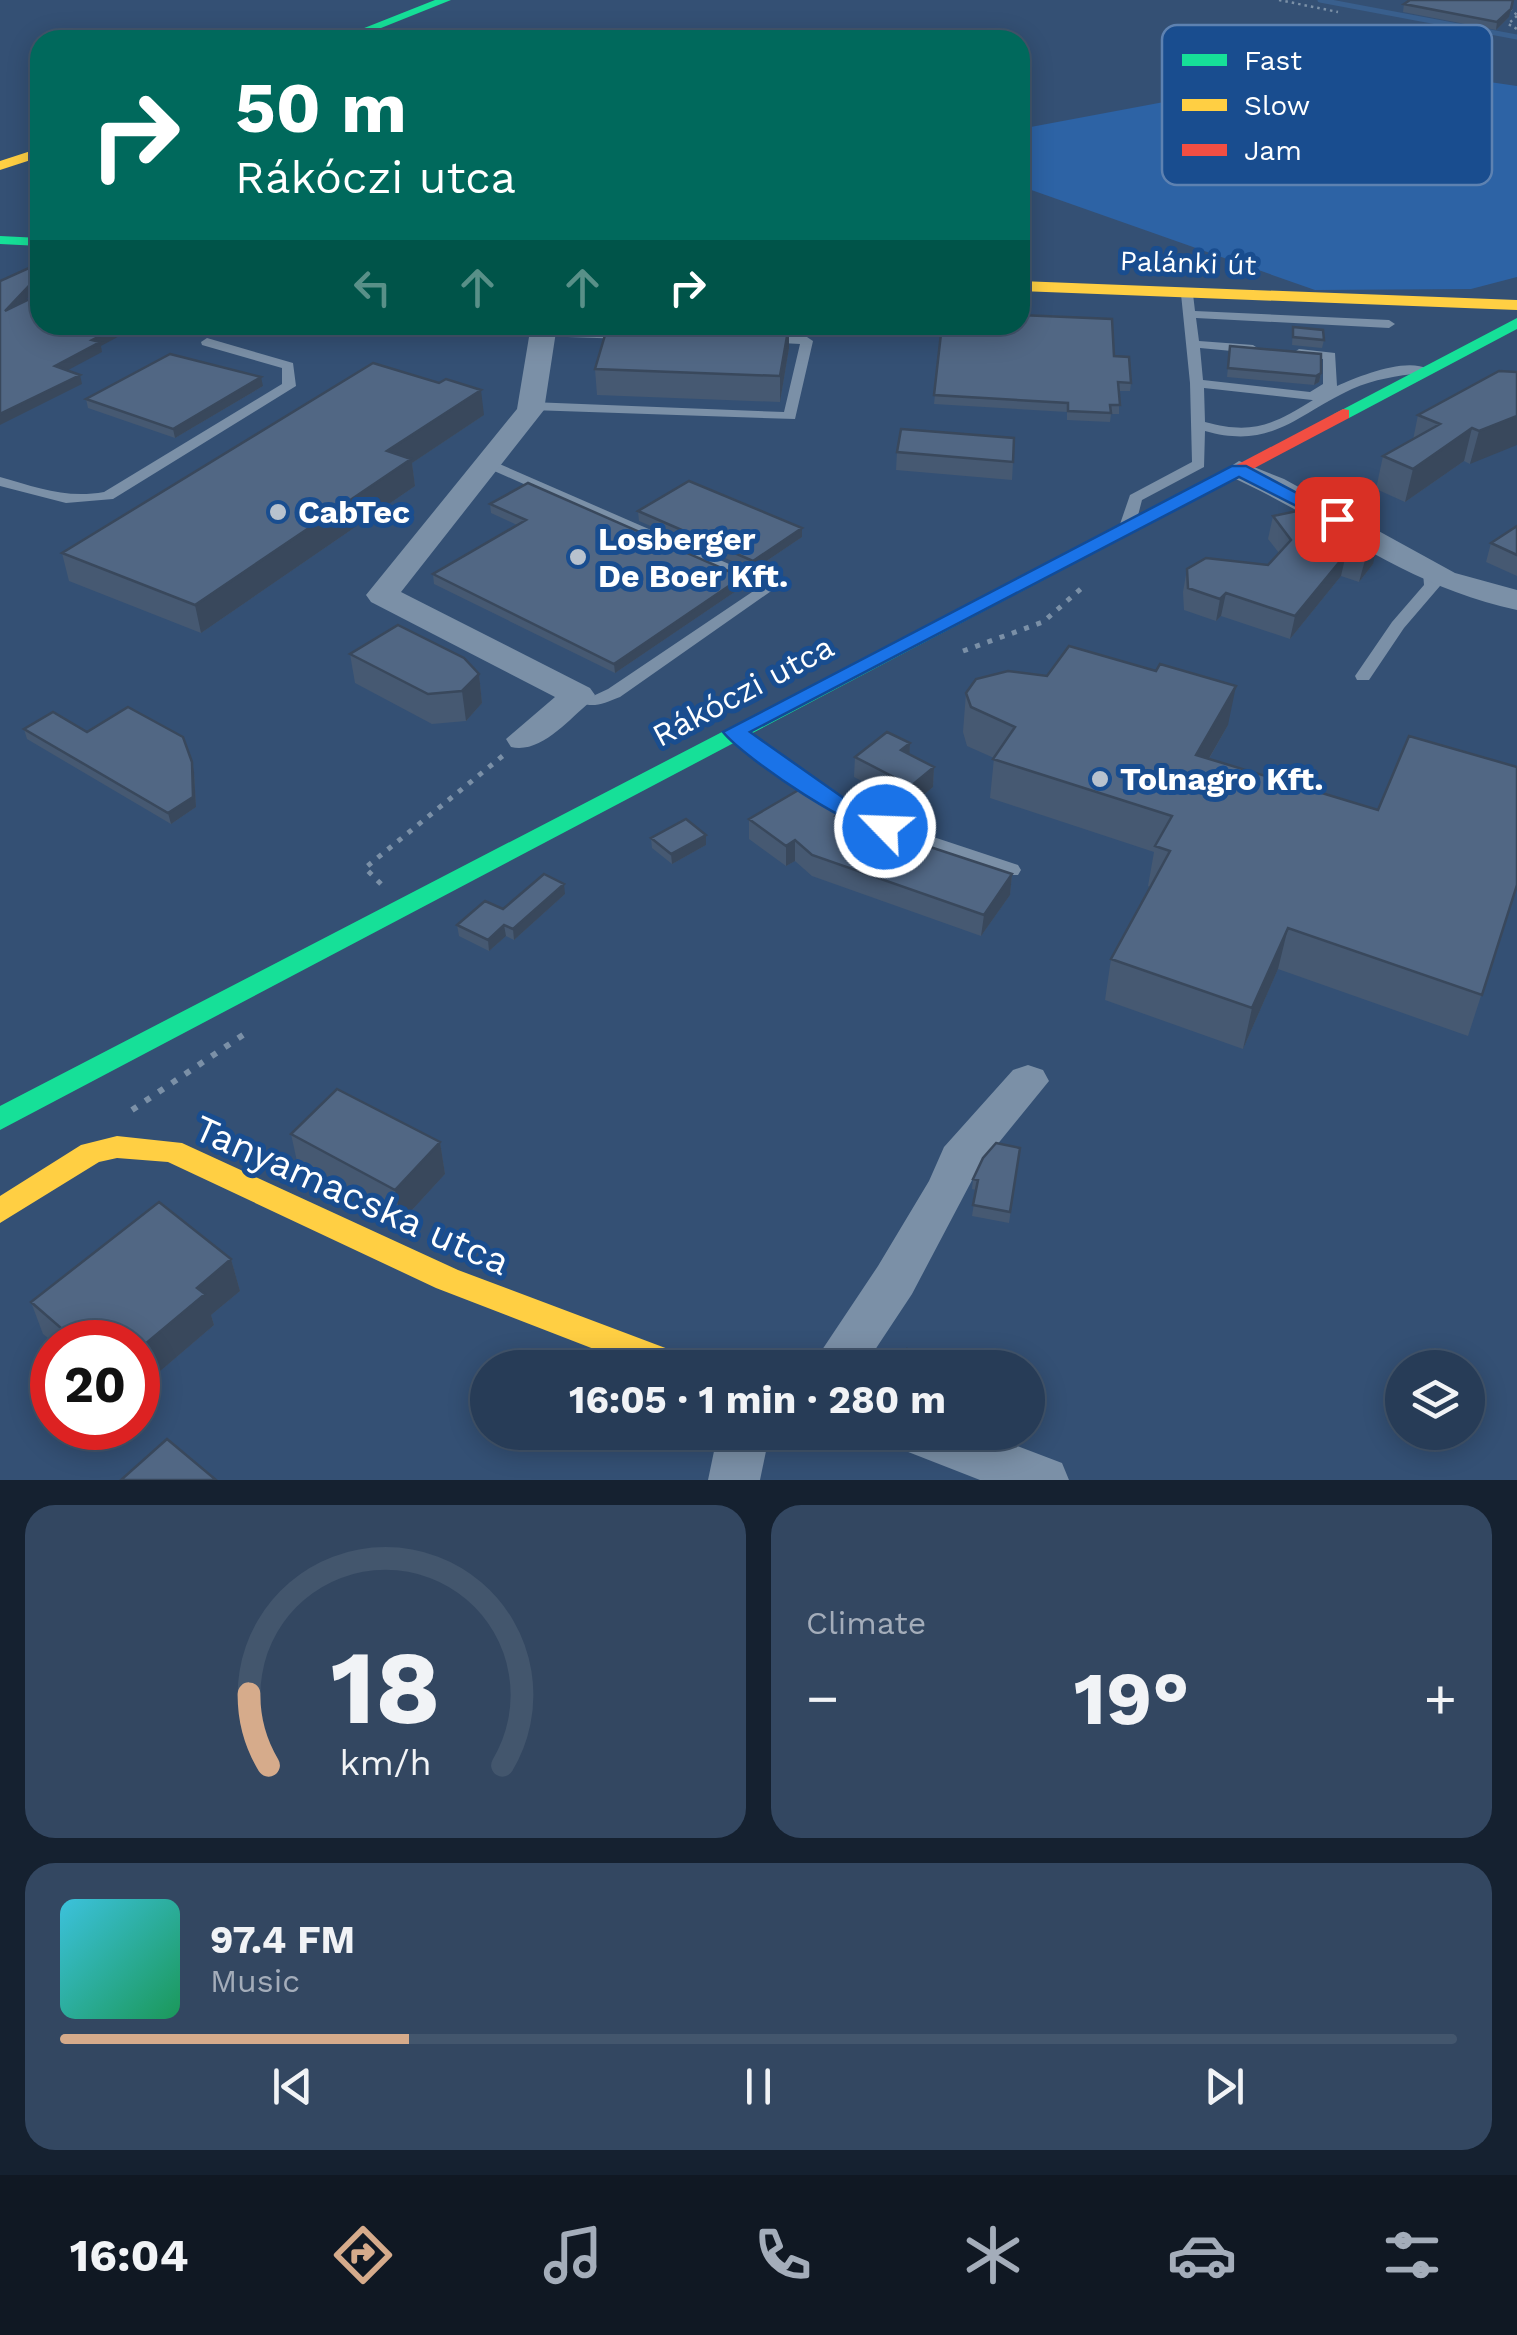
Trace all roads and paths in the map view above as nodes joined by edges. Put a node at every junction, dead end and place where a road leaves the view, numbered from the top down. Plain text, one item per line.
1 (445, 0) edge
2 (1280, 0) edge
3 (1500, 0) edge
4 (1338, 12) dead end
5 (1517, 16) edge
6 (1517, 29) edge
7 (366, 30) edge
8 (30, 156) edge
9 (0, 166) edge
10 (0, 240) edge
11 (30, 242) edge
12 (1030, 287) edge
13 (1354, 300) junction
14 (1188, 304) junction
15 (1455, 304) junction
16 (1517, 305) edge
17 (1517, 323) edge
18 (1389, 324) dead end
19 (542, 335) edge
20 (624, 335) edge
21 (638, 336) edge
22 (1488, 337) junction
23 (751, 339) edge
24 (207, 342) dead end
25 (1194, 344) junction
26 (1432, 367) junction
27 (1197, 383) junction
28 (531, 406) junction
29 (1199, 426) junction
30 (488, 464) junction
31 (1239, 470) junction
32 (0, 481) edge
33 (1127, 528) junction
34 (1431, 572) junction
35 (1517, 600) edge
36 (1043, 622) dead end
37 (1030, 629) dead end
38 (1363, 676) dead end
39 (578, 695) junction
40 (734, 732) junction
41 (523, 739) joint
42 (1011, 870) edge
43 (402, 906) junction
44 (1028, 1081) dead end
45 (163, 1091) dead end
46 (134, 1109) dead end
47 (0, 1118) edge
48 (0, 1211) edge
49 (633, 1350) edge
50 (848, 1350) edge
51 (740, 1450) edge
52 (964, 1450) edge
53 (734, 1480) edge
54 (1043, 1480) edge

1 - 7 street
2 - 4 path
3 - 5 path
5 - 6 path
8 - 9 street
10 - 11 street
12 - 14 street, Palánki út
13 - 14 street, Palánki út
13 - 15 street, Palánki út
13 - 22 street, Palánki út
14 - 18 lane
14 - 25 lane
15 - 16 street, Palánki út
15 - 22 street
17 - 22 street, Rákóczi utca
19 - 28 street
20 - 21 lane
22 - 26 street, Rákóczi utca
23 - 28 lane
24 - 32 lane
25 - 27 lane
25 - 27 lane
26 - 29 lane
26 - 31 street, Rákóczi utca
27 - 29 lane
28 - 30 street
29 - 33 lane
30 - 39 street
30 - 39 lane
31 - 33 street, Rákóczi utca
31 - 34 street
33 - 40 street, Rákóczi utca
34 - 35 street
34 - 38 lane
36 - 37 path
39 - 41 street
40 - 42 lane
40 - 43 street, Rákóczi utca
41 - 43 path
43 - 47 street, Rákóczi utca
44 - 50 street
45 - 46 path
48 - 49 street, Tanyamacska utca
51 - 53 street
52 - 54 street

